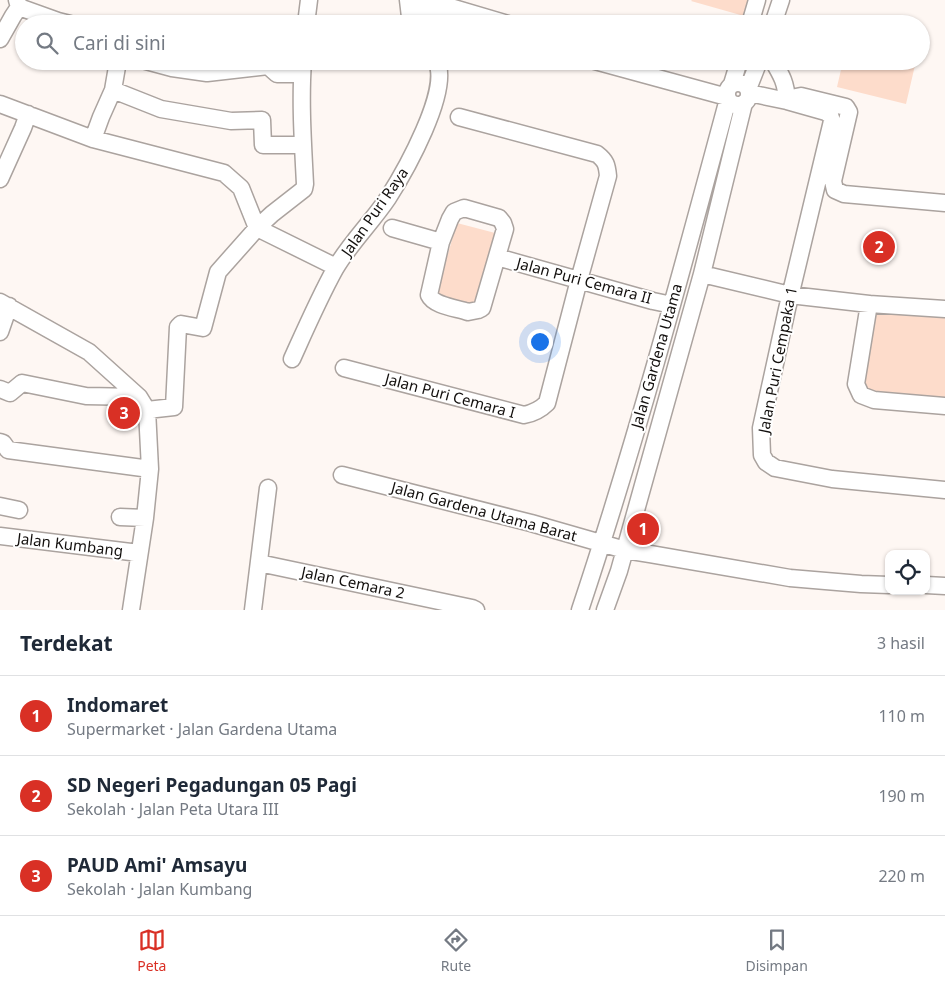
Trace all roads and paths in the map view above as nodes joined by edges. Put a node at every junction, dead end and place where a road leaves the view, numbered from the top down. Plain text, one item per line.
1 (309, 0) edge
2 (757, 0) edge
3 (781, 0) edge
4 (410, 1) edge
5 (18, 4) edge
6 (44, 15) edge
7 (307, 15) edge
8 (410, 15) edge
9 (423, 15) edge
10 (477, 15) edge
11 (753, 15) edge
12 (776, 15) edge
13 (0, 39) edge
14 (116, 70) edge
15 (186, 70) edge
16 (233, 70) edge
17 (272, 70) edge
18 (294, 70) edge
19 (303, 70) edge
20 (439, 70) edge
21 (635, 70) edge
22 (663, 70) edge
23 (738, 70) edge
24 (753, 70) edge
25 (779, 70) edge
26 (113, 90) junction
27 (737, 93) junction
28 (792, 102) junction
29 (0, 104) edge
30 (28, 114) junction
31 (459, 117) dead end
32 (93, 139) junction
33 (303, 145) junction
34 (0, 179) edge
35 (945, 203) edge
36 (257, 228) junction
37 (392, 228) dead end
38 (441, 242) junction
39 (497, 257) junction
40 (336, 267) junction
41 (702, 274) junction
42 (579, 280) junction
43 (790, 296) junction
44 (5, 304) edge
45 (869, 304) junction
46 (672, 305) junction
47 (945, 309) edge
48 (0, 332) edge
49 (292, 359) dead end
50 (344, 368) dead end
51 (0, 389) edge
52 (143, 403) junction
53 (945, 406) edge
54 (0, 442) edge
55 (150, 468) junction
56 (342, 475) dead end
57 (268, 488) dead end
58 (945, 490) edge
59 (0, 506) edge
60 (19, 510) dead end
61 (120, 517) dead end
62 (145, 518) junction
63 (0, 536) edge
64 (602, 544) junction
65 (625, 550) junction
66 (139, 553) junction
67 (259, 563) junction
68 (885, 585) edge
69 (930, 585) edge
70 (945, 586) edge
71 (131, 610) edge
72 (253, 610) edge
73 (476, 610) edge
74 (580, 610) edge
75 (605, 610) edge

1 - 7 street
2 - 11 street
3 - 12 street
4 - 8 street
4 - 9 street
4 - 10 street
5 - 6 street
5 - 13 street
14 - 26 street
15 - 16 street
17 - 18 street
19 - 33 street
20 - 40 street, Jalan Puri Raya
21 - 27 street
22 - 27 street
23 - 27 street, Jalan Gardena Utama
24 - 27 street, Jalan Gardena Utama
25 - 28 street
26 - 32 street
26 - 33 street
27 - 28 street
27 - 41 street, Jalan Gardena Utama
27 - 46 street, Jalan Gardena Utama
28 - 35 street
28 - 43 street, Jalan Puri Cempaka 1
29 - 30 street
30 - 32 street
30 - 34 street
31 - 42 street
32 - 36 street
33 - 36 street
36 - 40 street
36 - 52 street
37 - 38 street
38 - 39 street, Jalan Puri Cemara II
38 - 39 street, Jalan Puri Cemara II
39 - 42 street, Jalan Puri Cemara II
40 - 49 street, Jalan Puri Raya
41 - 43 street
41 - 65 street, Jalan Gardena Utama
42 - 46 street, Jalan Puri Cemara II
42 - 50 street, Jalan Puri Cemara I
43 - 45 street
43 - 58 street, Jalan Puri Cempaka 1
44 - 48 street
44 - 52 street
45 - 47 street
45 - 53 street
46 - 64 street, Jalan Gardena Utama
51 - 52 street
52 - 55 street, Jalan Kumbang
54 - 55 street
55 - 62 street, Jalan Kumbang
56 - 64 street, Jalan Gardena Utama Barat
57 - 67 street
59 - 60 street
61 - 62 street
62 - 66 street, Jalan Kumbang
63 - 66 street, Jalan Kumbang
64 - 65 street, Jalan Gardena Utama Barat
64 - 74 street, Jalan Gardena Utama
65 - 68 street, Jalan Gardena Utama Barat
65 - 75 street, Jalan Gardena Utama
66 - 71 street, Jalan Kumbang
67 - 72 street
67 - 73 street, Jalan Cemara 2
69 - 70 street

